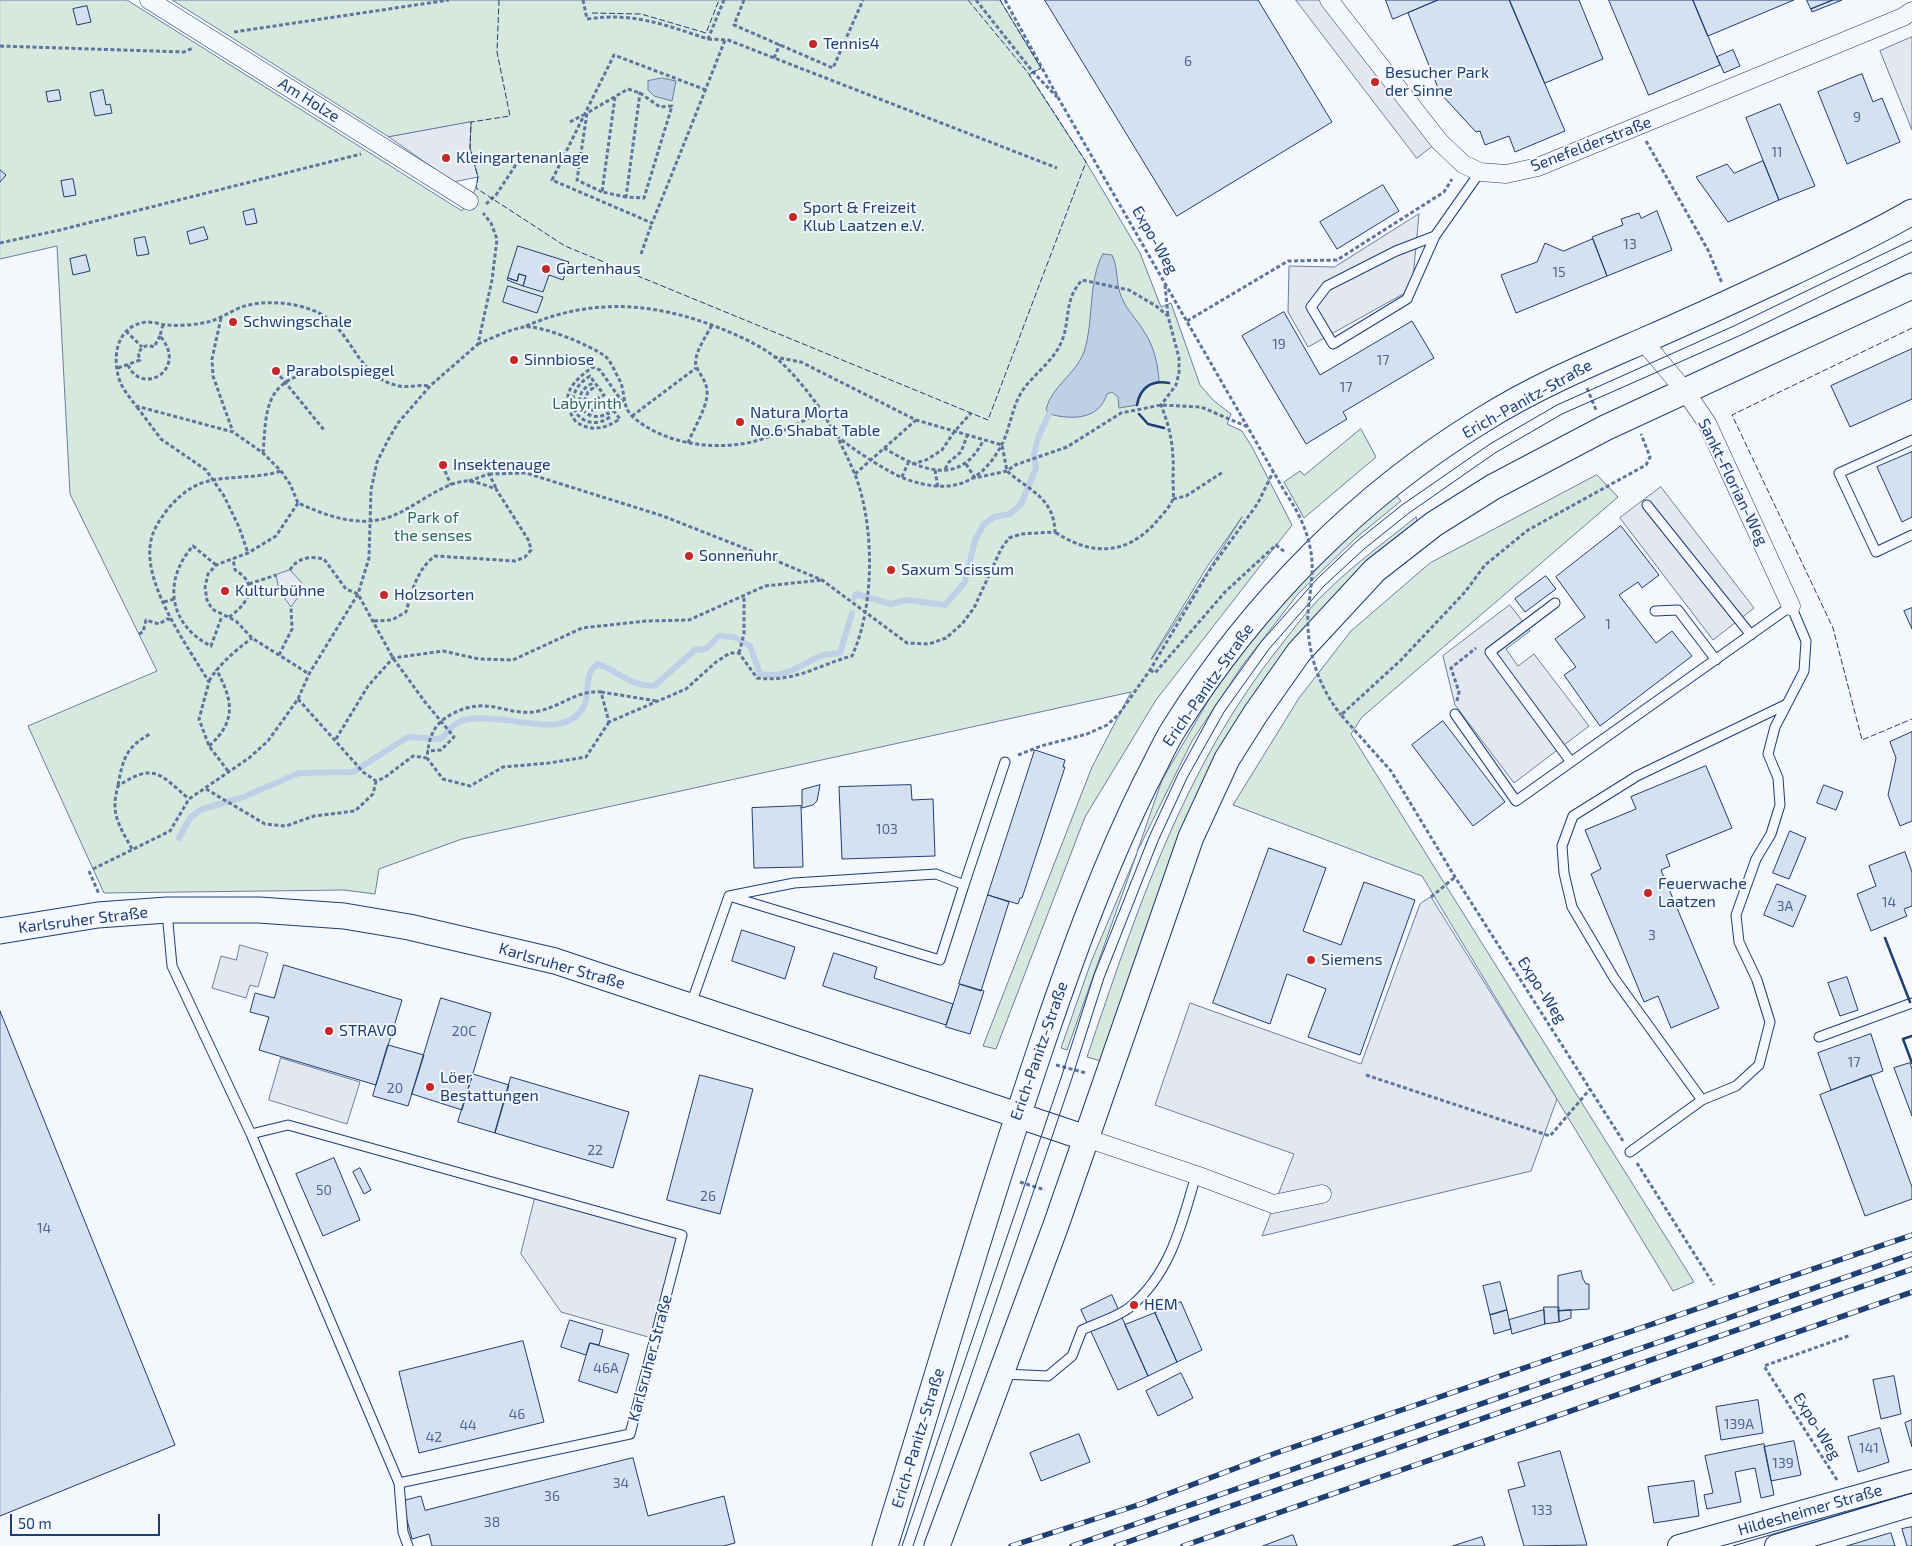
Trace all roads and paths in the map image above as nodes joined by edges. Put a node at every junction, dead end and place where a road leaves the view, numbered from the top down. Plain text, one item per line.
1 (149, 0) edge
2 (583, 0) edge
3 (724, 0) edge
4 (744, 0) edge
5 (863, 0) edge
6 (976, 0) edge
7 (1005, 0) edge
8 (1329, 0) edge
9 (1912, 11) edge
10 (708, 38) junction
11 (725, 40) junction
12 (780, 44) junction
13 (774, 58) junction
14 (706, 90) junction
15 (640, 93) junction
16 (615, 97) junction
17 (1060, 101) junction
18 (586, 113) junction
19 (570, 122) dead end
20 (1638, 126) junction
21 (372, 140) junction
22 (517, 163) dead end
23 (1462, 164) junction
24 (1057, 168) dead end
25 (1480, 172) junction
26 (602, 192) junction
27 (626, 197) junction
28 (469, 201) dead end
29 (1912, 212) edge
30 (652, 223) junction
31 (1435, 236) junction
32 (0, 243) edge
33 (641, 254) dead end
34 (1164, 282) junction
35 (1912, 286) edge
36 (1730, 302) junction
37 (1168, 316) junction
38 (221, 318) junction
39 (1187, 321) junction
40 (163, 324) junction
41 (712, 325) junction
42 (526, 326) junction
43 (126, 331) junction
44 (160, 336) junction
45 (1643, 341) junction
46 (478, 344) junction
47 (142, 347) junction
48 (775, 357) junction
49 (128, 365) junction
50 (364, 367) junction
51 (118, 368) junction
52 (696, 368) junction
53 (1578, 369) junction
54 (276, 371) dead end
55 (286, 383) junction
56 (430, 386) junction
57 (1684, 391) junction
58 (596, 399) dead end
59 (624, 403) junction
60 (1161, 405) junction
61 (136, 406) junction
62 (822, 411) junction
63 (971, 413) dead end
64 (1633, 415) junction
65 (632, 416) junction
66 (916, 420) junction
67 (1248, 428) junction
68 (1605, 428) junction
69 (324, 430) dead end
70 (233, 432) junction
71 (954, 432) junction
72 (837, 436) junction
73 (967, 436) junction
74 (1912, 440) edge
75 (983, 441) junction
76 (688, 443) junction
77 (1002, 445) junction
78 (884, 448) junction
79 (263, 453) junction
80 (871, 458) junction
81 (910, 463) junction
82 (966, 464) junction
83 (935, 470) junction
84 (945, 470) junction
85 (281, 471) junction
86 (445, 471) dead end
87 (1007, 471) junction
88 (1273, 471) junction
89 (1223, 472) dead end
90 (489, 474) junction
91 (855, 474) junction
92 (902, 477) junction
93 (976, 478) junction
94 (212, 480) junction
95 (467, 481) junction
96 (451, 485) junction
97 (938, 488) junction
98 (496, 489) junction
99 (1173, 499) junction
100 (298, 503) junction
101 (1647, 505) dead end
102 (370, 521) junction
103 (1054, 532) junction
104 (1912, 535) edge
105 (1276, 545) dead end
106 (248, 554) junction
107 (233, 559) junction
108 (216, 565) junction
109 (290, 570) dead end
110 (276, 575) dead end
111 (822, 580) junction
112 (249, 584) junction
113 (358, 594) junction
114 (744, 596) junction
115 (174, 599) junction
116 (164, 602) junction
117 (1555, 603) dead end
118 (1792, 606) junction
119 (290, 607) dead end
120 (1655, 611) dead end
121 (867, 612) junction
122 (222, 616) junction
123 (229, 617) junction
124 (173, 620) junction
125 (374, 621) junction
126 (139, 634) dead end
127 (1751, 635) junction
128 (252, 638) junction
129 (1490, 652) junction
130 (739, 653) junction
131 (279, 655) junction
132 (393, 658) junction
133 (1716, 660) junction
134 (216, 669) junction
135 (1150, 670) junction
136 (309, 674) junction
137 (209, 682) junction
138 (601, 692) junction
139 (298, 699) junction
140 (660, 702) junction
141 (1787, 704) junction
142 (1455, 714) joint
143 (1341, 715) junction
144 (440, 721) junction
145 (609, 722) junction
146 (150, 734) dead end
147 (336, 739) junction
148 (209, 746) junction
149 (427, 751) junction
150 (427, 758) junction
151 (1005, 762) joint
152 (1571, 762) junction
153 (228, 771) junction
154 (376, 781) junction
155 (118, 786) junction
156 (206, 789) junction
157 (189, 799) junction
158 (132, 849) junction
159 (1455, 877) junction
160 (964, 885) junction
161 (729, 896) junction
162 (1431, 897) dead end
163 (101, 898) dead end
164 (166, 910) junction
165 (0, 931) edge
166 (1912, 1003) edge
167 (691, 1005) junction
168 (1819, 1037) dead end
169 (1037, 1059) junction
170 (1366, 1075) dead end
171 (1106, 1079) junction
172 (1590, 1089) junction
173 (1702, 1100) junction
174 (1017, 1116) junction
175 (251, 1134) junction
176 (1086, 1138) junction
177 (1630, 1152) junction
178 (999, 1174) junction
179 (1196, 1175) junction
180 (1322, 1194) dead end
181 (1066, 1198) junction
182 (1714, 1285) dead end
183 (1851, 1335) dead end
184 (1000, 1374) junction
185 (1912, 1481) edge
186 (399, 1483) junction
187 (1849, 1500) junction
188 (1912, 1505) edge
189 (408, 1546) edge
190 (885, 1546) edge
191 (937, 1546) edge
192 (1679, 1546) edge
193 (1776, 1546) edge

1 - 21 street, Am Holze
2 - 10 path
3 - 10 path
4 - 12 path
5 - 12 path
6 - 17 path
7 - 17 path, Expo-Weg
8 - 23 street, Senefelderstraße
9 - 20 street, Senefelderstraße
10 - 11 path
11 - 13 path
11 - 14 path
12 - 13 path
13 - 24 path
14 - 18 path
14 - 30 path
15 - 16 path
15 - 27 path
15 - 27 path
16 - 18 path
16 - 26 path
17 - 34 path, Expo-Weg
18 - 19 path
18 - 26 path
18 - 30 path
20 - 25 street, Senefelderstraße
20 - 36 path
21 - 28 street, Am Holze
21 - 32 path
22 - 46 path
23 - 25 street, Senefelderstraße
23 - 39 path
25 - 31 lane
26 - 27 path
29 - 36 main road, Erich-Panitz-Straße
30 - 33 path
31 - 31 lane
34 - 37 path
34 - 39 path, Expo-Weg
35 - 57 main road
36 - 45 main road, Erich-Panitz-Straße
37 - 60 path
37 - 77 path
38 - 40 path
38 - 50 path
38 - 70 path
39 - 67 path, Expo-Weg
40 - 43 path
40 - 44 path
41 - 42 path
41 - 48 path
41 - 52 path
42 - 46 path
42 - 59 path
43 - 47 path
43 - 51 path
44 - 47 path
44 - 49 path
45 - 53 main road, Erich-Panitz-Straße
45 - 57 street, Sankt-Florian-Weg
46 - 56 path
47 - 49 path
48 - 62 path
48 - 66 path
49 - 51 path
50 - 55 path
50 - 56 path
51 - 61 path
52 - 65 path
52 - 76 path
53 - 68 path
53 - 169 main road, Erich-Panitz-Straße
54 - 55 path
55 - 69 path
55 - 79 path
56 - 102 path
57 - 64 main road
57 - 118 street, Sankt-Florian-Weg
58 - 59 path
59 - 65 path
60 - 67 path
60 - 87 path
60 - 99 path
61 - 70 path
61 - 94 path
62 - 72 path
62 - 76 path
63 - 71 path
64 - 68 main road
64 - 143 path
65 - 76 path
66 - 71 path
66 - 78 path
67 - 88 path, Expo-Weg
68 - 171 main road
70 - 79 path
71 - 73 path
71 - 81 path
72 - 80 path
72 - 91 path
73 - 75 path
73 - 84 path
74 - 104 lane
75 - 77 path
75 - 82 path
77 - 87 path
77 - 93 path
78 - 80 path
78 - 81 path
79 - 85 path
80 - 91 path
80 - 92 path
81 - 83 path
81 - 92 path
82 - 84 path
82 - 93 path
83 - 84 path
83 - 97 path
85 - 94 path
85 - 100 path
86 - 96 path
87 - 93 path
87 - 103 path
88 - 135 path
88 - 143 path, Expo-Weg, bridge
89 - 99 path
90 - 95 path
90 - 98 path
90 - 111 path
91 - 121 path
92 - 97 path
93 - 97 path
94 - 106 path
94 - 116 path
95 - 96 path
95 - 98 path
96 - 102 path
98 - 125 path
99 - 103 path
100 - 102 path
100 - 106 path
101 - 127 lane
102 - 113 path
103 - 121 path
105 - 135 path
106 - 107 path
107 - 108 path
107 - 112 path
108 - 115 path
108 - 122 path
109 - 113 path
110 - 112 path
111 - 114 path
111 - 121 path
112 - 123 path
113 - 125 path
113 - 136 path
114 - 130 path
114 - 132 path
115 - 116 path
115 - 122 path
116 - 124 path
117 - 129 lane
118 - 127 lane
118 - 141 lane
119 - 131 path
120 - 133 lane
121 - 130 path
122 - 123 path
123 - 128 path
124 - 126 path
124 - 137 path
125 - 132 path
127 - 133 lane
128 - 131 path
128 - 134 path
129 - 142 path
129 - 152 lane
130 - 140 path
131 - 136 path
132 - 144 path
132 - 147 path
133 - 152 lane
134 - 137 path
134 - 148 path
135 - 151 path
136 - 139 path
137 - 148 path
138 - 140 path
138 - 144 path
138 - 145 path
139 - 147 path
139 - 153 path
140 - 145 path
141 - 173 lane
141 - 173 lane
142 - 152 lane
143 - 159 path, Expo-Weg
144 - 149 path
144 - 149 path
145 - 150 path
146 - 155 path
147 - 154 path
148 - 153 path
149 - 150 path
150 - 154 path
151 - 160 lane
153 - 156 path
154 - 156 path
155 - 157 path
155 - 158 path
156 - 157 path
157 - 158 path
158 - 163 path
159 - 162 path
159 - 172 path, Expo-Weg
160 - 161 lane
160 - 161 lane
161 - 167 lane
164 - 165 main road, Karlsruher Straße
164 - 167 main road, Karlsruher Straße
164 - 175 lane, Karlsruher Straße
166 - 168 lane
167 - 174 main road, Karlsruher Straße
169 - 171 path
169 - 174 main road, Erich-Panitz-Straße
170 - 172 path
171 - 176 main road
172 - 177 path, Expo-Weg
173 - 177 lane
174 - 176 main road, Karlsruher Straße
174 - 178 main road, Erich-Panitz-Straße
175 - 186 lane, Karlsruher Straße
175 - 186 lane, Karlsruher Straße
176 - 179 street
176 - 181 main road
177 - 182 path, Expo-Weg
178 - 181 path
178 - 190 main road, Erich-Panitz-Straße
179 - 180 street
179 - 184 lane
181 - 184 main road
183 - 187 path, Expo-Weg
184 - 191 main road
185 - 187 street, Hildesheimer Straße
186 - 189 lane
187 - 192 street, Hildesheimer Straße
188 - 193 street, Hildesheimer Straße

